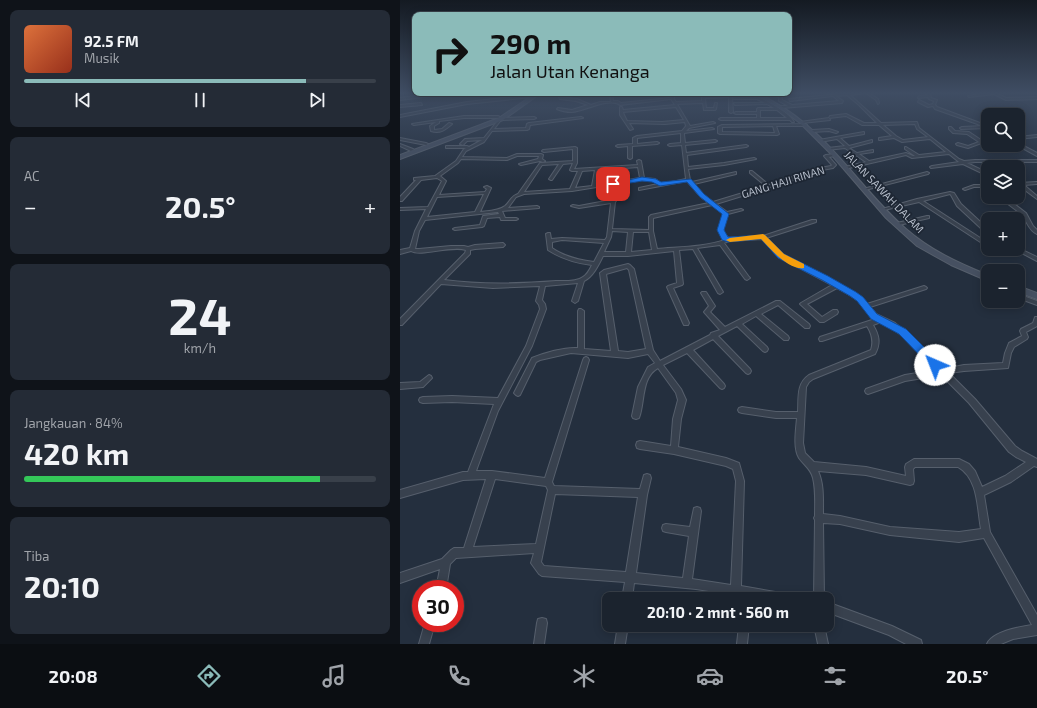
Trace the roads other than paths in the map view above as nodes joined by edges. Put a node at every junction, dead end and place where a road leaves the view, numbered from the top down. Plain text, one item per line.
1 (430, 122) edge
2 (438, 122) edge
3 (488, 122) edge
4 (489, 122) edge
5 (498, 122) edge
6 (546, 122) edge
7 (627, 122) edge
8 (643, 122) edge
9 (673, 122) edge
10 (686, 122) edge
11 (761, 122) edge
12 (797, 122) edge
13 (798, 122) edge
14 (810, 122) edge
15 (856, 122) edge
16 (713, 123) dead end
17 (414, 124) dead end
18 (450, 124) dead end
19 (801, 124) junction
20 (879, 124) junction
21 (762, 126) junction
22 (774, 126) junction
23 (688, 127) junction
24 (981, 127) edge
25 (943, 128) dead end
26 (950, 128) junction
27 (631, 129) dead end
28 (712, 129) dead end
29 (492, 130) junction
30 (705, 130) junction
31 (812, 131) junction
32 (836, 132) dead end
33 (683, 133) junction
34 (863, 133) dead end
35 (1037, 136) edge
36 (709, 137) dead end
37 (895, 137) junction
38 (1025, 137) edge
39 (838, 138) junction
40 (931, 138) junction
41 (400, 139) edge
42 (485, 139) junction
43 (880, 139) dead end
44 (820, 140) junction
45 (715, 141) dead end
46 (871, 141) dead end
47 (657, 143) dead end
48 (426, 144) junction
49 (462, 144) dead end
50 (544, 144) dead end
51 (635, 144) junction
52 (684, 144) junction
53 (958, 144) dead end
54 (400, 145) edge
55 (630, 145) junction
56 (670, 145) dead end
57 (618, 146) dead end
58 (746, 146) dead end
59 (447, 147) dead end
60 (469, 147) junction
61 (847, 147) junction
62 (906, 148) dead end
63 (1025, 148) edge
64 (412, 150) junction
65 (828, 150) junction
66 (544, 151) junction
67 (872, 151) dead end
68 (950, 153) junction
69 (400, 154) edge
70 (685, 154) junction
71 (856, 154) junction
72 (541, 155) junction
73 (833, 155) junction
74 (1037, 155) edge
75 (918, 156) junction
76 (400, 157) edge
77 (460, 158) junction
78 (630, 158) dead end
79 (754, 159) dead end
80 (540, 160) junction
81 (574, 161) junction
82 (639, 161) dead end
83 (1037, 161) edge
84 (562, 162) junction
85 (869, 163) junction
86 (964, 163) junction
87 (521, 164) dead end
88 (640, 166) junction
89 (932, 167) dead end
90 (687, 168) junction
91 (846, 168) junction
92 (597, 169) junction
93 (580, 170) junction
94 (751, 172) dead end
95 (981, 172) edge
96 (927, 173) dead end
97 (735, 174) dead end
98 (437, 178) junction
99 (551, 179) dead end
100 (642, 179) junction
101 (688, 180) junction
102 (1037, 183) edge
103 (610, 184) junction
104 (660, 184) junction
105 (691, 184) junction
106 (1025, 184) edge
107 (768, 186) junction
108 (981, 186) edge
109 (486, 187) dead end
110 (594, 187) junction
111 (640, 189) dead end
112 (865, 189) junction
113 (965, 189) dead end
114 (1025, 189) edge
115 (572, 190) junction
116 (487, 192) junction
117 (400, 193) edge
118 (407, 193) junction
119 (520, 194) junction
120 (436, 196) junction
121 (1037, 198) edge
122 (400, 200) edge
123 (919, 200) junction
124 (614, 201) junction
125 (712, 203) junction
126 (1011, 204) edge
127 (573, 206) dead end
128 (537, 207) dead end
129 (430, 208) junction
130 (400, 209) edge
131 (884, 209) junction
132 (741, 210) dead end
133 (501, 212) junction
134 (477, 213) junction
135 (726, 214) junction
136 (927, 217) dead end
137 (423, 219) junction
138 (516, 219) dead end
139 (814, 221) dead end
140 (899, 224) junction
141 (981, 225) edge
142 (455, 230) dead end
143 (610, 230) junction
144 (631, 230) junction
145 (651, 231) junction
146 (1037, 233) edge
147 (548, 234) dead end
148 (763, 237) junction
149 (728, 240) junction
150 (981, 240) edge
151 (549, 241) junction
152 (607, 242) junction
153 (720, 243) junction
154 (503, 245) dead end
155 (694, 247) junction
156 (468, 249) junction
157 (676, 249) junction
158 (412, 250) junction
159 (655, 251) junction
160 (400, 252) edge
161 (1025, 253) edge
162 (601, 254) junction
163 (628, 254) junction
164 (1037, 258) edge
165 (596, 264) junction
166 (747, 278) dead end
167 (981, 279) edge
168 (582, 280) junction
169 (441, 282) junction
170 (543, 284) junction
171 (837, 285) junction
172 (924, 288) dead end
173 (720, 292) dead end
174 (1025, 292) edge
175 (704, 293) dead end
176 (1037, 296) edge
177 (1025, 299) edge
178 (575, 301) dead end
179 (1037, 303) edge
180 (866, 306) junction
181 (581, 311) dead end
182 (835, 312) dead end
183 (756, 313) junction
184 (1037, 319) edge
185 (880, 320) junction
186 (400, 323) edge
187 (686, 323) dead end
188 (737, 323) junction
189 (869, 324) junction
190 (807, 326) dead end
191 (721, 327) junction
192 (713, 335) junction
193 (786, 338) dead end
194 (822, 339) dead end
195 (688, 349) junction
196 (766, 349) dead end
197 (581, 350) junction
198 (615, 354) junction
199 (654, 357) junction
200 (586, 360) dead end
201 (748, 371) dead end
202 (942, 372) junction
203 (429, 378) dead end
204 (400, 386) edge
205 (722, 386) dead end
206 (868, 391) dead end
207 (518, 393) dead end
208 (423, 400) dead end
209 (500, 401) junction
210 (742, 410) dead end
211 (801, 415) junction
212 (636, 416) dead end
213 (640, 444) dead end
214 (674, 450) junction
215 (1035, 462) edge
216 (812, 466) junction
217 (471, 475) junction
218 (492, 475) junction
219 (647, 478) dead end
220 (550, 486) junction
221 (643, 493) junction
222 (979, 493) junction
223 (400, 494) edge
224 (697, 511) dead end
225 (818, 518) junction
226 (666, 528) dead end
227 (694, 532) junction
228 (986, 533) junction
229 (540, 548) junction
230 (467, 552) junction
231 (445, 563) junction
232 (630, 577) junction
233 (400, 578) edge
234 (443, 580) edge
235 (687, 584) junction
236 (736, 589) junction
237 (628, 592) edge
238 (741, 592) edge
239 (819, 592) edge
240 (834, 610) edge
241 (542, 623) dead end
242 (1037, 625) edge
243 (1037, 630) edge
244 (427, 632) edge
245 (622, 632) edge
246 (743, 632) edge
247 (820, 632) edge
248 (424, 644) edge
249 (539, 644) edge
250 (620, 644) edge
251 (742, 644) edge
252 (823, 644) edge
253 (918, 644) edge
254 (992, 644) edge

1 - 17 street
2 - 18 street
3 - 48 street
4 - 76 street
5 - 29 street
6 - 29 street
7 - 27 street
8 - 9 street
10 - 23 street
11 - 21 street
12 - 19 street
13 - 19 street, JALAN SAWAH DALAM
14 - 19 street
15 - 20 street
16 - 23 street
19 - 22 street
19 - 31 street, JALAN SAWAH DALAM
20 - 37 street
20 - 40 street
21 - 22 street
21 - 22 street
23 - 33 street
24 - 26 street
25 - 26 street
26 - 53 street
28 - 30 street
29 - 42 street
30 - 33 street
30 - 36 street
31 - 32 street
31 - 44 street, JALAN SAWAH DALAM
33 - 51 street
33 - 52 street
34 - 39 street
35 - 38 street
37 - 40 street
37 - 43 street
39 - 44 street
39 - 61 street
40 - 68 street
41 - 48 street
42 - 49 street
42 - 60 street
44 - 65 street, JALAN SAWAH DALAM
45 - 52 street
46 - 61 street
47 - 51 street
48 - 64 street
50 - 66 street
51 - 55 street
52 - 56 street
52 - 70 street
54 - 64 street
55 - 57 street
55 - 78 street
58 - 70 street
59 - 60 street
60 - 77 street
61 - 65 street
61 - 71 street
62 - 75 street
63 - 74 street
64 - 69 street
65 - 73 street, JALAN SAWAH DALAM
66 - 72 street
66 - 81 street
67 - 71 street
68 - 75 street
68 - 86 street
70 - 90 street
71 - 85 street
72 - 77 street
72 - 80 street
73 - 91 street, JALAN SAWAH DALAM
73 - 107 street, GANG HAJI RINAN
75 - 85 street
77 - 98 street
79 - 90 street
80 - 81 street
80 - 87 street
81 - 84 street
81 - 93 street
82 - 88 street
83 - 86 street
84 - 99 street
84 - 119 street
85 - 91 street
86 - 89 street
86 - 95 street
88 - 92 street
88 - 100 street
90 - 101 street
91 - 112 street, JALAN SAWAH DALAM
92 - 93 street
92 - 110 street
93 - 115 street
94 - 107 street
96 - 112 street
97 - 105 street
98 - 118 street
98 - 120 street
100 - 103 street
100 - 104 street
101 - 104 street
101 - 105 street
102 - 106 street
103 - 110 street
103 - 124 street
104 - 111 street
105 - 125 street
107 - 125 street, GANG HAJI RINAN
108 - 113 street
109 - 116 street
110 - 115 street
112 - 131 street, JALAN SAWAH DALAM
114 - 121 street
115 - 119 street
116 - 120 street
116 - 134 street
117 - 118 street
118 - 122 street
119 - 133 street
120 - 129 street
123 - 131 street
123 - 141 street
123 - 150 street
124 - 127 street
124 - 143 street
125 - 135 street
125 - 145 street, GANG HAJI RINAN
126 - 146 street
128 - 133 street
129 - 130 street
129 - 137 street
131 - 140 street, JALAN SAWAH DALAM
132 - 135 street
133 - 134 street
133 - 138 street
133 - 142 street
134 - 137 street
135 - 149 street
136 - 140 street
137 - 158 street
139 - 148 street
140 - 167 street, JALAN SAWAH DALAM
143 - 144 street
143 - 152 street
144 - 145 street
144 - 163 street
145 - 159 street
147 - 151 street
148 - 149 street
148 - 171 street
149 - 153 street
151 - 152 street
151 - 165 street
152 - 162 street
153 - 155 street
153 - 166 street
154 - 156 street
155 - 157 street
155 - 173 street
156 - 158 street
156 - 169 street
157 - 159 street
157 - 187 street
158 - 160 street
159 - 163 street
161 - 164 street
162 - 163 street
162 - 165 street
165 - 168 street
168 - 170 street
168 - 178 street
169 - 170 street
169 - 186 street
170 - 209 street
171 - 180 street
171 - 182 street
172 - 180 street
174 - 176 street
175 - 191 street
177 - 179 street
180 - 185 street
181 - 197 street
183 - 188 street
183 - 190 street
183 - 193 street
184 - 202 street
185 - 189 street
185 - 202 street
188 - 191 street
188 - 196 street
189 - 194 street
189 - 211 street
191 - 192 street
192 - 195 street
192 - 201 street
195 - 199 street
195 - 205 street
197 - 198 street
197 - 207 street
198 - 199 street
198 - 199 street
199 - 212 street
199 - 214 street
200 - 220 street
202 - 206 street
202 - 215 street
203 - 204 street
208 - 209 street
209 - 217 street
210 - 211 street
211 - 216 street
213 - 214 street
214 - 236 street
215 - 222 street
216 - 222 street
216 - 225 street
217 - 218 street
217 - 223 street
218 - 220 street
218 - 230 street
219 - 221 street
220 - 221 street
220 - 229 street
221 - 232 street
222 - 228 street
224 - 227 street
225 - 228 street
225 - 239 street
226 - 227 street
227 - 235 street
228 - 242 street
229 - 230 street
229 - 232 street
230 - 231 street
231 - 233 street
231 - 234 street
232 - 235 street
232 - 237 street
235 - 236 street
236 - 238 street
240 - 253 street
241 - 249 street
243 - 254 street
244 - 248 street
245 - 250 street
246 - 251 street
247 - 252 street

